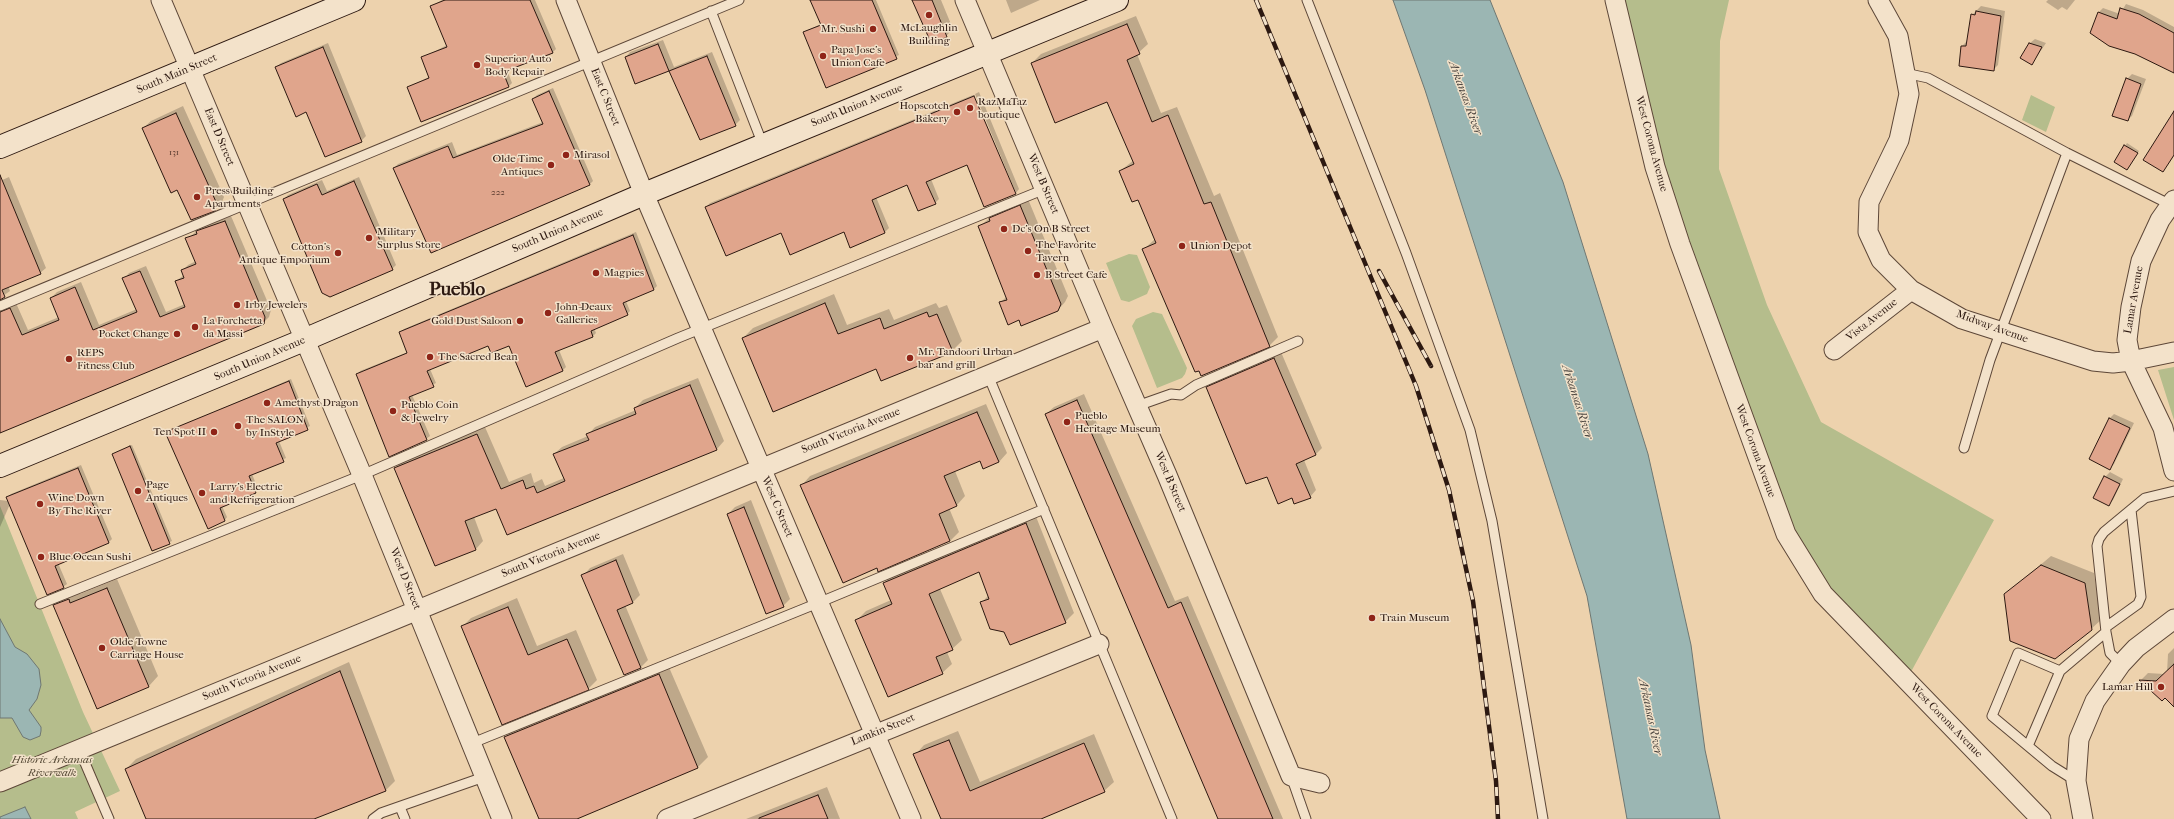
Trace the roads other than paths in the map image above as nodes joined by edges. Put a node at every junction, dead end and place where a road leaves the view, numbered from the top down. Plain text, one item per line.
1 (161, 0) edge
2 (354, 0) edge
3 (566, 0) edge
4 (738, 0) edge
5 (965, 0) edge
6 (1117, 0) edge
7 (1307, 0) edge
8 (1615, 0) edge
9 (1878, 0) edge
10 (711, 11) junction
11 (986, 52) junction
12 (590, 60) junction
13 (190, 68) junction
14 (1905, 73) junction
15 (763, 144) junction
16 (0, 147) edge
17 (2067, 154) junction
18 (1045, 189) junction
19 (644, 194) junction
20 (2172, 202) edge
21 (247, 204) junction
22 (1911, 290) junction
23 (0, 306) edge
24 (701, 328) junction
25 (1103, 328) junction
26 (2000, 331) junction
27 (304, 340) junction
28 (1298, 341) dead end
29 (1834, 350) dead end
30 (2174, 352) edge
31 (2131, 361) junction
32 (988, 375) junction
33 (1137, 406) junction
34 (1964, 448) dead end
35 (0, 466) edge
36 (761, 469) junction
37 (2174, 471) edge
38 (362, 475) junction
39 (2174, 491) edge
40 (1044, 509) junction
41 (2130, 510) junction
42 (818, 603) junction
43 (40, 604) dead end
44 (418, 610) junction
45 (2174, 619) edge
46 (2106, 630) junction
47 (1100, 644) junction
48 (2121, 664) junction
49 (2060, 671) junction
50 (874, 734) junction
51 (470, 744) junction
52 (2028, 746) junction
53 (79, 749) junction
54 (484, 776) junction
55 (1291, 776) junction
56 (2076, 781) junction
57 (0, 782) edge
58 (1320, 783) dead end
59 (400, 807) junction
60 (109, 819) edge
61 (373, 819) edge
62 (405, 819) edge
63 (502, 819) edge
64 (667, 819) edge
65 (911, 819) edge
66 (1172, 819) edge
67 (1306, 819) edge
68 (1543, 819) edge
69 (2041, 819) edge
70 (2084, 819) edge

1 - 13 street, East D Street
2 - 13 street, South Main Street
3 - 12 street, East C Street
4 - 10 lane
5 - 11 street, West B Street
6 - 11 street, South Union Avenue
7 - 68 lane
8 - 69 street, West Corona Avenue
9 - 14 street, Midway Avenue
10 - 12 lane
10 - 15 lane
11 - 15 street, South Union Avenue
11 - 18 street, West B Street
12 - 19 street, East C Street
12 - 21 lane
13 - 16 street, South Main Street
13 - 21 street, East D Street
14 - 17 lane
14 - 22 street, Midway Avenue
15 - 19 street, South Union Avenue
17 - 20 lane
17 - 26 lane
18 - 24 lane
18 - 25 street, West B Street
19 - 24 street, West C Street
19 - 27 street, South Union Avenue
20 - 31 street, Lamar Avenue
21 - 23 lane
21 - 27 street, East D Street
22 - 26 street, Midway Avenue
22 - 29 street, Vista Avenue
24 - 36 street, West C Street
24 - 38 lane
25 - 32 street, South Victoria Avenue
25 - 33 street, West B Street
26 - 31 street, Midway Avenue
26 - 34 lane
27 - 35 street, South Union Avenue
27 - 38 street, West D Street
28 - 33 lane
30 - 31 street, Midway Avenue
31 - 37 street, Lamar Avenue
32 - 36 street, South Victoria Avenue
32 - 40 lane
33 - 55 street, West B Street
36 - 42 street, West C Street
36 - 44 street, South Victoria Avenue
38 - 43 lane
38 - 44 street, West D Street
39 - 41 lane
40 - 42 lane
40 - 47 lane
41 - 46 lane
41 - 46 lane
42 - 50 street, West C Street
42 - 51 lane
44 - 51 street, West D Street
44 - 53 street, South Victoria Avenue
45 - 48 street
46 - 48 lane
46 - 49 lane
47 - 50 street, Lamkin Street
47 - 66 lane
48 - 56 street
49 - 52 lane
49 - 52 lane
50 - 64 street, Lamkin Street
50 - 65 street, West C Street
51 - 54 street, West D Street
52 - 56 lane
53 - 57 street, South Victoria Avenue
53 - 60 lane
54 - 59 lane
54 - 63 street, West D Street
55 - 58 street
55 - 67 lane
56 - 70 street
59 - 61 lane
59 - 62 lane

